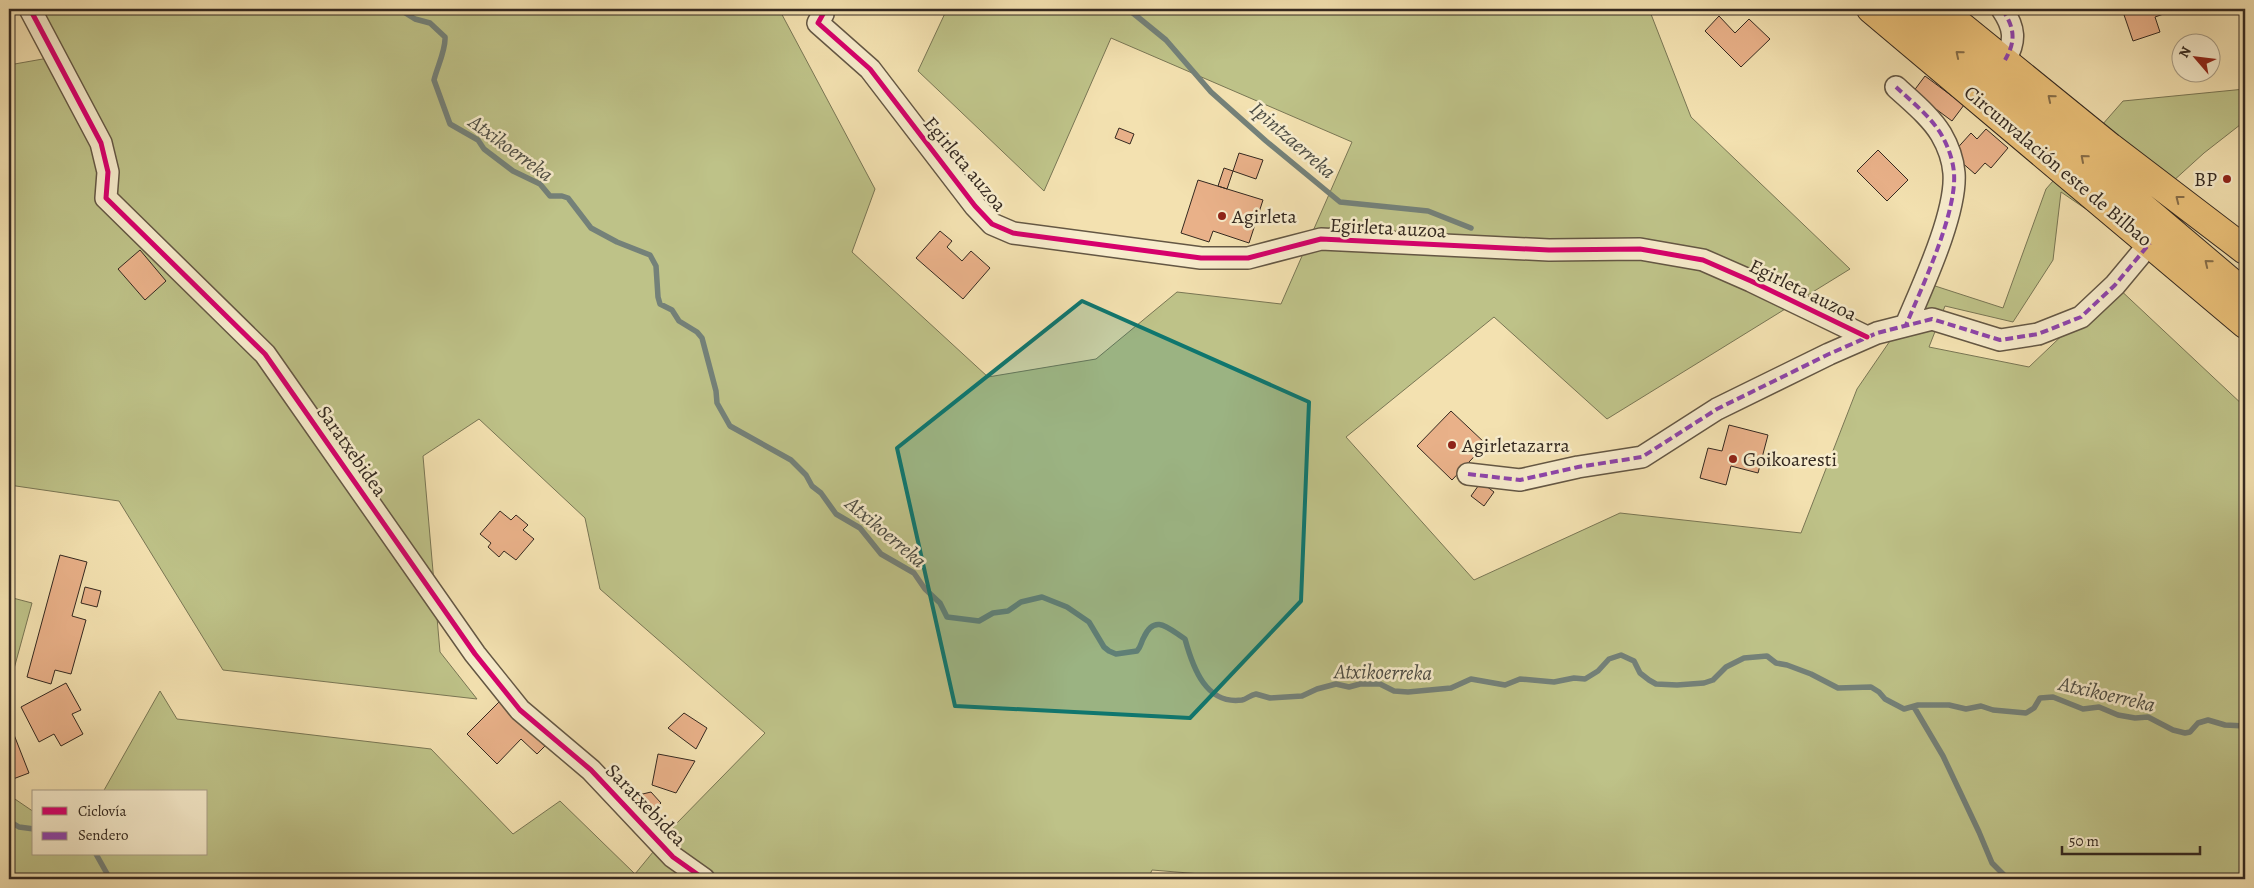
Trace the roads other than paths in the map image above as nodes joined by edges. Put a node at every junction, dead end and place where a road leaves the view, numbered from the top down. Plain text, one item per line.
1 (30, 9) edge
2 (1871, 9) edge
3 (1904, 9) edge
4 (1940, 9) edge
5 (2002, 9) edge
6 (823, 14) dead end
7 (2005, 60) junction
8 (1896, 87) dead end
9 (2150, 242) junction
10 (2245, 250) edge
11 (2245, 294) edge
12 (2245, 324) edge
13 (1906, 325) junction
14 (1867, 337) junction
15 (1468, 474) dead end
16 (704, 879) edge

1 - 16 street, Saratxebidea
2 - 9 main road, Circunvalación este de Bilbao
11 -> 3 main road, Circunvalación este de Bilbao
4 - 7 main road
5 - 7 street
6 - 14 street, Egirleta auzoa
10 -> 7 main road
8 - 13 street
9 - 12 main road, Circunvalación este de Bilbao
9 - 13 street, Egirleta auzoa
13 - 14 street, Egirleta auzoa
14 - 15 street, Egirleta auzoa

